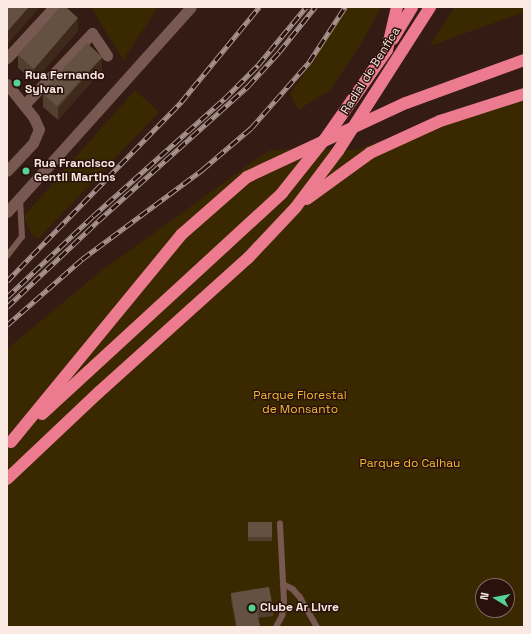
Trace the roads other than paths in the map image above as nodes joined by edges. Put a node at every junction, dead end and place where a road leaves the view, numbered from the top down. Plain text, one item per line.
1 (54, 7) edge
2 (191, 7) edge
3 (397, 7) edge
4 (412, 7) edge
5 (430, 7) edge
6 (387, 50) junction
7 (107, 55) dead end
8 (7, 58) edge
9 (524, 60) edge
10 (8, 86) edge
11 (524, 94) edge
12 (24, 105) junction
13 (7, 171) edge
14 (20, 198) junction
15 (296, 207) junction
16 (7, 212) edge
17 (7, 256) edge
18 (9, 444) edge
19 (7, 479) edge
20 (280, 524) dead end
21 (282, 584) junction
22 (276, 627) edge
23 (317, 627) edge

1 - 8 street
2 - 14 street
3 - 6 highway
4 - 6 highway, Radial de Benfica
5 - 15 highway, Radial de Benfica
6 - 18 highway, Radial de Benfica
7 - 12 street
9 - 18 highway
10 - 12 street
11 - 15 highway
12 - 13 street
14 - 16 street
14 - 17 lane
15 - 19 highway
20 - 21 lane
21 - 22 lane
21 - 23 lane

